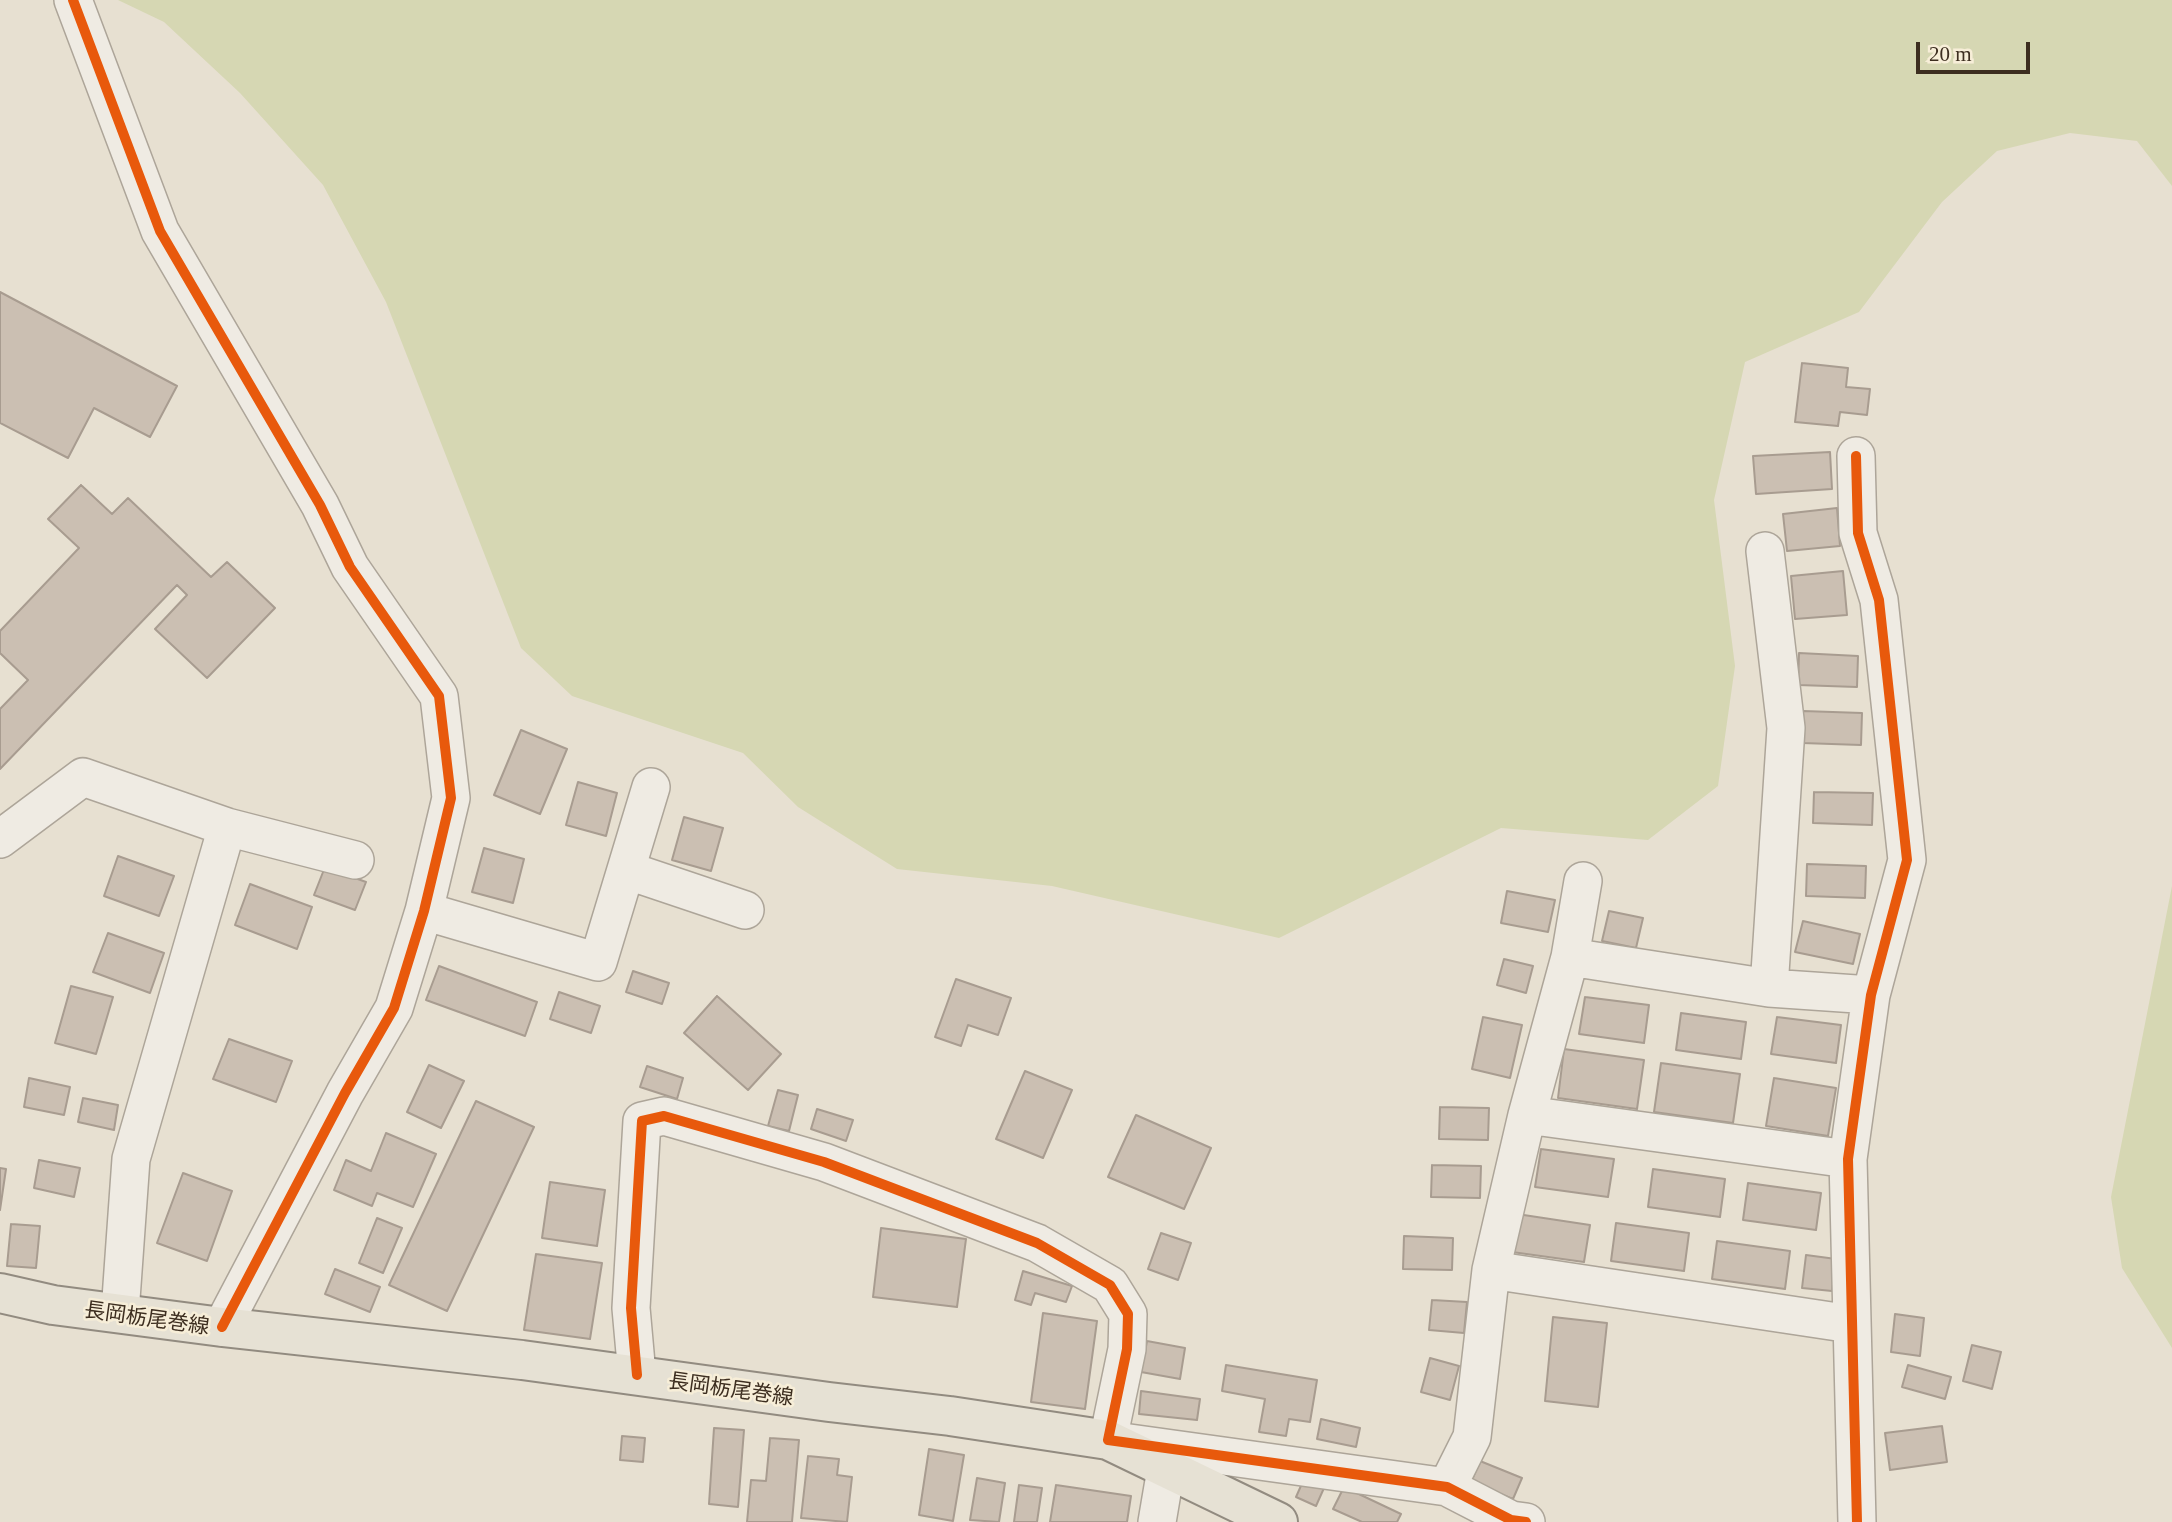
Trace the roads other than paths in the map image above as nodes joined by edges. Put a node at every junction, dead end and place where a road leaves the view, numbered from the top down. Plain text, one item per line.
1 (74, 0) edge
2 (1856, 456) dead end
3 (1765, 551) dead end
4 (652, 787) dead end
5 (228, 827) junction
6 (0, 839) edge
7 (355, 860) dead end
8 (626, 870) junction
9 (1583, 881) dead end
10 (744, 910) dead end
11 (424, 911) junction
12 (1570, 957) junction
13 (1769, 988) junction
14 (1871, 995) junction
15 (1527, 1115) junction
16 (1847, 1159) junction
17 (1491, 1270) junction
18 (0, 1293) edge
19 (120, 1313) junction
20 (1851, 1324) junction
21 (222, 1328) junction
22 (638, 1375) junction
23 (1108, 1440) junction
24 (1166, 1469) junction
25 (1447, 1487) junction
26 (1157, 1522) edge
27 (1278, 1522) edge
28 (1526, 1522) edge
29 (1857, 1522) edge

1 - 11 street
2 - 14 street
3 - 13 street
4 - 8 street
5 - 6 street
5 - 7 street
5 - 19 street
8 - 10 street
8 - 11 street
9 - 12 street
11 - 21 street
12 - 13 street
12 - 15 street
13 - 14 street
14 - 16 street
15 - 16 street
15 - 17 street
16 - 20 street
17 - 20 street
17 - 25 street
18 - 19 main road, 長岡栃尾巻線
19 - 21 main road, 長岡栃尾巻線
20 - 29 street
21 - 22 main road, 長岡栃尾巻線
22 - 23 main road, 長岡栃尾巻線
22 - 23 street
23 - 24 main road, 長岡栃尾巻線
23 - 25 street
24 - 26 street
24 - 27 main road, 長岡栃尾巻線
25 - 28 street

